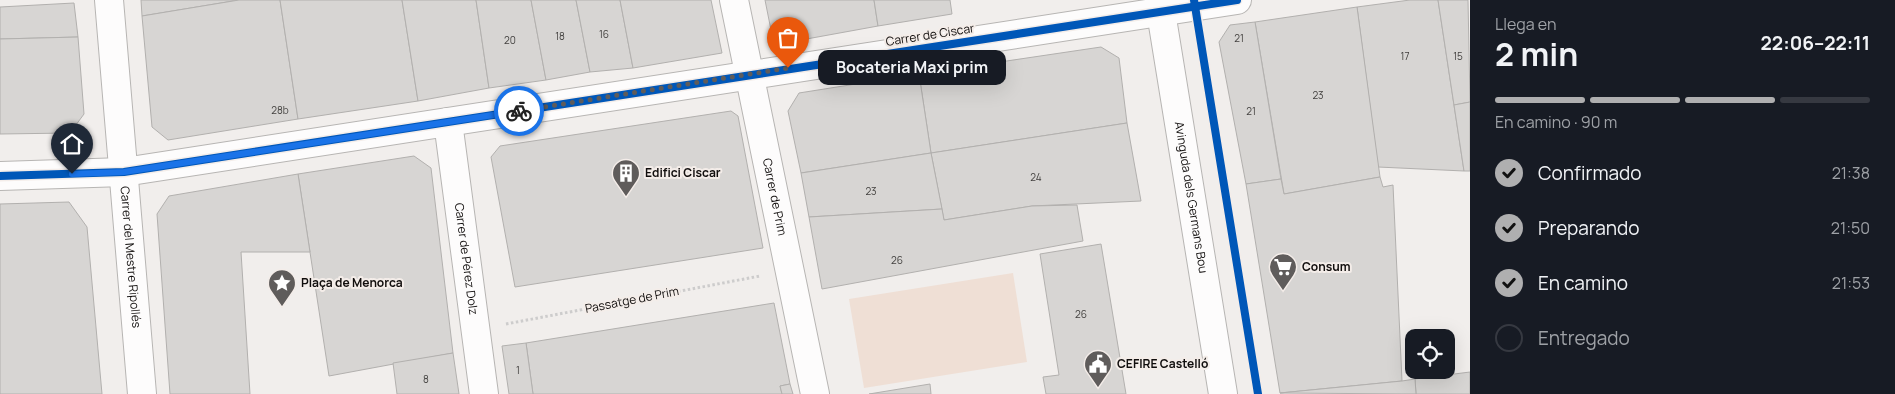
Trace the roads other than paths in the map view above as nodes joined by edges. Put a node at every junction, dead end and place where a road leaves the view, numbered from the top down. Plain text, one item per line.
1 (109, 0) edge
2 (734, 0) edge
3 (1237, 0) edge
4 (1160, 6) edge
5 (750, 74) junction
6 (448, 122) junction
7 (124, 172) junction
8 (0, 176) edge
9 (142, 394) edge
10 (484, 394) edge
11 (815, 394) edge
12 (1223, 394) edge

1 - 7 street, Carrer del Mestre Ripollés
2 - 5 street, Carrer de Prim
3 - 4 street, Carrer de Ciscar
4 - 5 street, Carrer de Ciscar
4 - 12 street, Avinguda dels Germans Bou
5 - 6 street, Carrer de Ciscar
5 - 11 street, Carrer de Prim
6 - 7 street, Carrer de Ciscar
6 - 10 street, Carrer de Pérez Dolz
7 - 8 street, Carrer de Ciscar
7 - 9 street, Carrer del Mestre Ripollés

